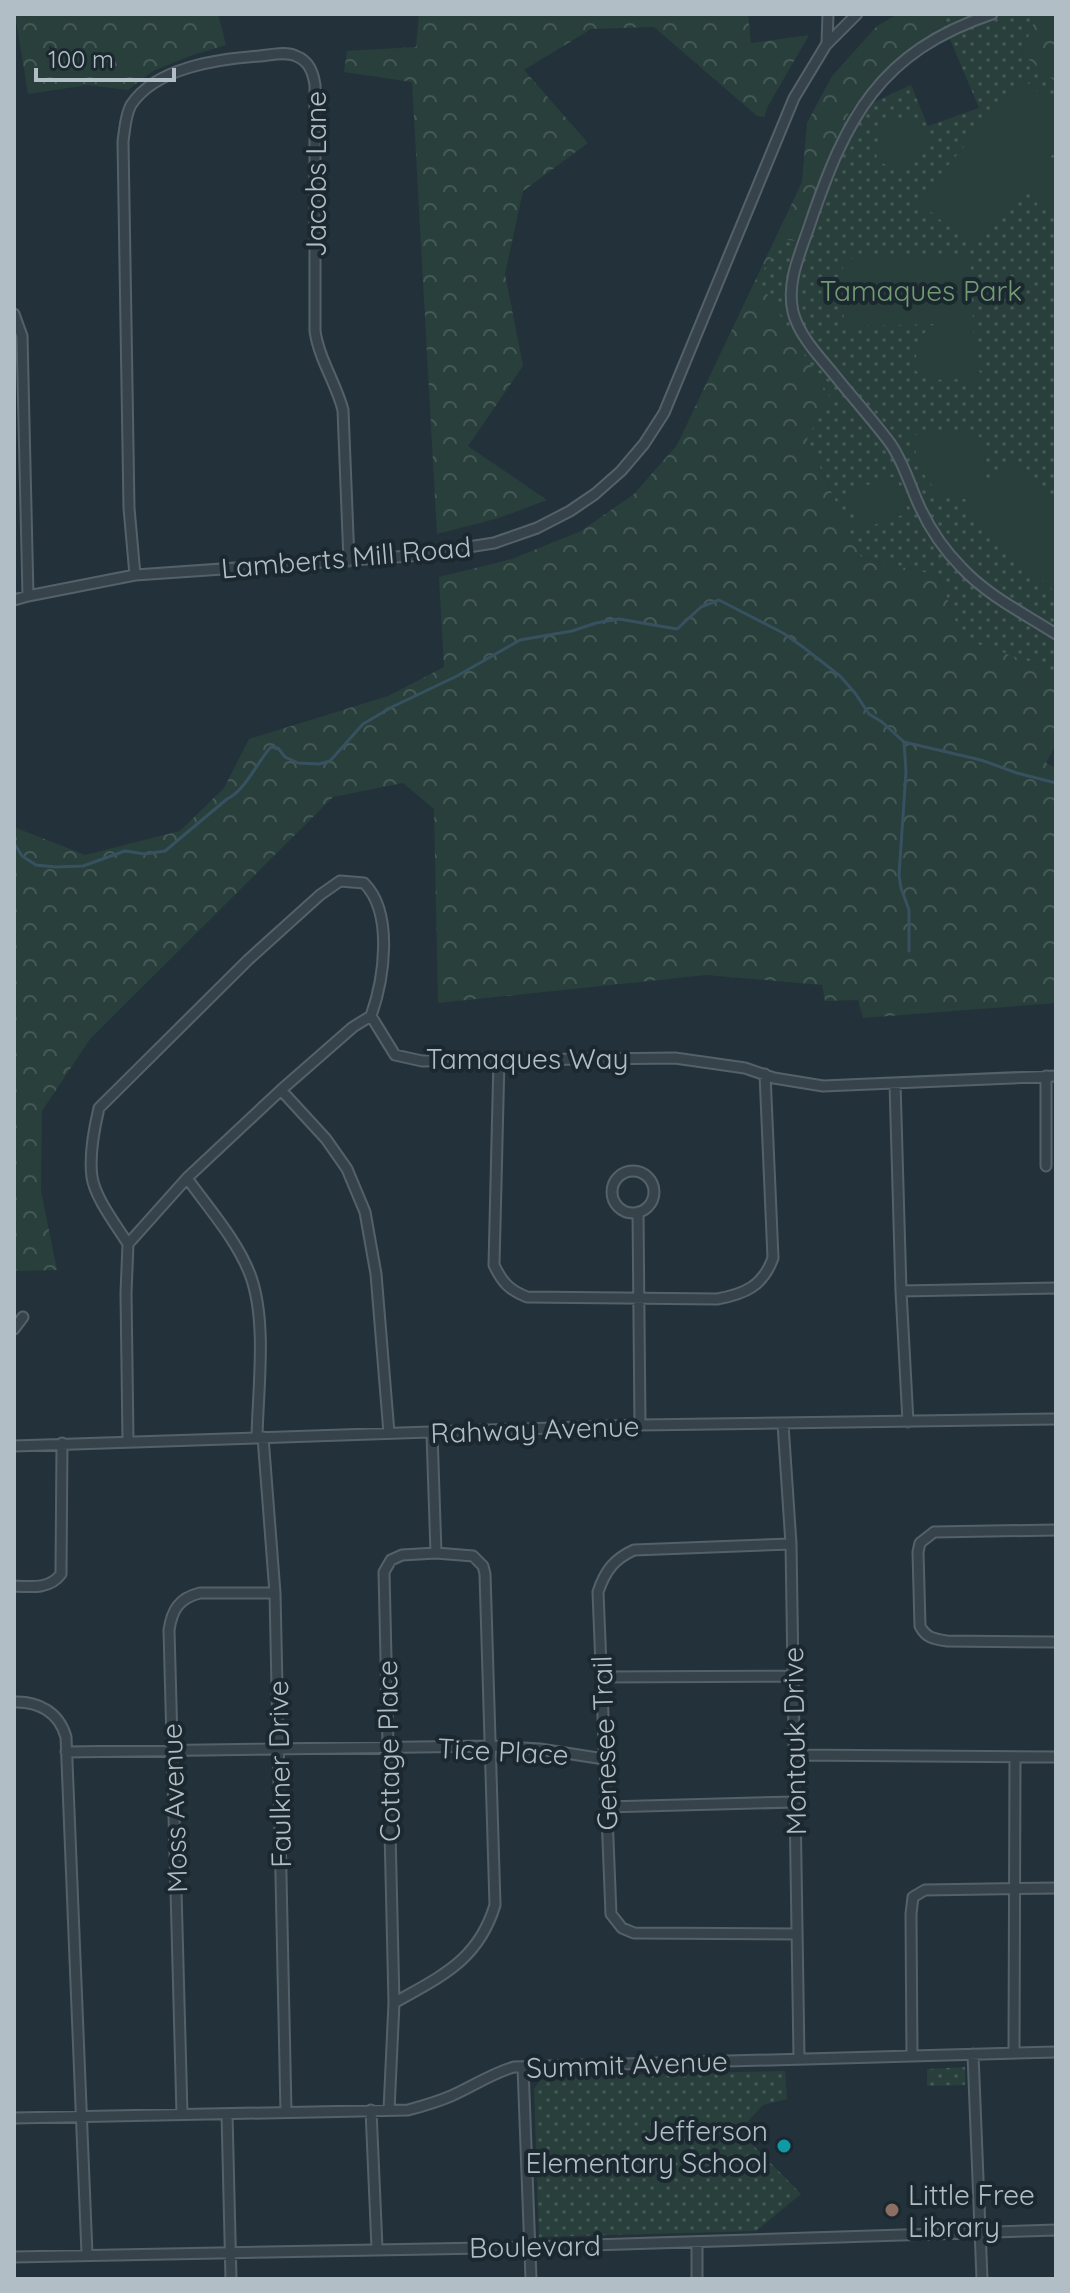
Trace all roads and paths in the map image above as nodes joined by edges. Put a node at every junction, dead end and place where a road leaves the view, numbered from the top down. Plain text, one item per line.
1 (828, 14) edge
2 (857, 14) edge
3 (992, 14) edge
4 (827, 43) junction
5 (14, 314) edge
6 (349, 561) junction
7 (135, 575) junction
8 (28, 596) junction
9 (14, 600) edge
10 (1056, 634) edge
11 (371, 1016) junction
12 (499, 1059) junction
13 (765, 1074) junction
14 (1051, 1076) edge
15 (895, 1083) junction
16 (281, 1090) junction
17 (1046, 1166) dead end
18 (187, 1178) junction
19 (638, 1212) junction
20 (128, 1244) junction
21 (1056, 1288) edge
22 (901, 1291) junction
23 (638, 1298) junction
24 (23, 1317) dead end
25 (14, 1329) edge
26 (1056, 1419) edge
27 (908, 1422) junction
28 (783, 1424) junction
29 (640, 1425) junction
30 (389, 1433) junction
31 (432, 1433) junction
32 (260, 1437) junction
33 (128, 1440) junction
34 (62, 1443) junction
35 (14, 1446) edge
36 (1056, 1530) edge
37 (791, 1544) junction
38 (436, 1553) junction
39 (14, 1586) edge
40 (275, 1593) junction
41 (1056, 1642) edge
42 (793, 1676) junction
43 (601, 1677) junction
44 (14, 1702) edge
45 (492, 1746) junction
46 (388, 1747) junction
47 (279, 1749) junction
48 (172, 1750) junction
49 (66, 1752) junction
50 (795, 1755) junction
51 (1056, 1757) edge
52 (1015, 1758) junction
53 (604, 1759) junction
54 (795, 1802) junction
55 (606, 1807) junction
56 (1056, 1888) edge
57 (1014, 1889) junction
58 (797, 1934) junction
59 (394, 2003) junction
60 (1056, 2052) edge
61 (1014, 2053) junction
62 (973, 2054) junction
63 (912, 2055) junction
64 (799, 2058) junction
65 (523, 2067) junction
66 (371, 2110) junction
67 (389, 2110) junction
68 (286, 2112) junction
69 (182, 2114) junction
70 (227, 2114) junction
71 (81, 2116) junction
72 (14, 2118) edge
73 (1056, 2230) edge
74 (981, 2232) junction
75 (697, 2242) junction
76 (530, 2247) junction
77 (377, 2248) junction
78 (231, 2252) junction
79 (87, 2254) junction
80 (14, 2257) edge
81 (231, 2279) edge
82 (531, 2279) edge
83 (697, 2279) edge
84 (982, 2279) edge

1 - 4 street
2 - 4 street, Lamberts Mill Road
3 - 10 street
4 - 6 street, Lamberts Mill Road
5 - 8 street
6 - 7 street, Lamberts Mill Road
6 - 7 street, Jacobs Lane
7 - 8 street, Lamberts Mill Road
8 - 9 street, Lamberts Mill Road
11 - 12 street, Tamaques Way
11 - 16 street
11 - 20 street
12 - 13 street, Tamaques Way
12 - 23 street
13 - 15 street, Tamaques Way
13 - 23 street
14 - 15 street, Tamaques Way
14 - 17 street
15 - 22 street
16 - 18 street
16 - 30 street
18 - 20 street
18 - 32 street, Faulkner Drive
19 - 19 street
19 - 23 street
20 - 33 street
21 - 22 street
22 - 27 street
23 - 29 street
24 - 25 street
26 - 27 street, Rahway Avenue
27 - 28 street, Rahway Avenue
28 - 29 street, Rahway Avenue
28 - 37 street, Montauk Drive
29 - 31 street, Rahway Avenue
30 - 31 street, Rahway Avenue
30 - 32 street, Rahway Avenue
31 - 38 street
32 - 33 street, Rahway Avenue
32 - 40 street, Faulkner Drive
33 - 34 street, Rahway Avenue
34 - 35 street, Rahway Avenue
34 - 39 street
36 - 41 street
37 - 42 street, Montauk Drive
37 - 43 street, Genesee Trail
38 - 45 street, Cottage Place
38 - 46 street, Cottage Place
40 - 47 street, Faulkner Drive
40 - 48 street, Moss Avenue
42 - 43 street
42 - 50 street, Montauk Drive
43 - 53 street, Genesee Trail
44 - 49 street
45 - 46 street, Tice Place
45 - 53 street, Tice Place
45 - 59 street, Cottage Place
46 - 47 street, Tice Place
46 - 59 street, Cottage Place
47 - 48 street, Tice Place
47 - 68 street, Faulkner Drive
48 - 49 street, Tice Place
48 - 69 street, Moss Avenue
49 - 71 street
50 - 52 street
50 - 54 street, Montauk Drive
51 - 52 street
52 - 57 street
53 - 55 street, Genesee Trail
54 - 55 street
54 - 58 street, Montauk Drive
55 - 58 street, Genesee Trail
56 - 57 street
57 - 61 street
57 - 63 street
58 - 64 street, Montauk Drive
59 - 67 street, Cottage Place
60 - 61 street, Summit Avenue
61 - 62 street, Summit Avenue
62 - 63 street, Summit Avenue
62 - 74 street
63 - 64 street, Summit Avenue
64 - 65 street, Summit Avenue
65 - 67 street, Summit Avenue
65 - 76 street
66 - 67 street, Summit Avenue
66 - 68 street, Summit Avenue
66 - 77 street
68 - 70 street, Summit Avenue
69 - 70 street, Summit Avenue
69 - 71 street, Summit Avenue
70 - 78 street
71 - 72 street, Summit Avenue
71 - 79 street
73 - 74 street, Boulevard
74 - 75 street, Boulevard
74 - 84 street
75 - 76 street, Boulevard
75 - 83 street
76 - 77 street, Boulevard
76 - 82 street
77 - 78 street, Boulevard
78 - 79 street, Boulevard
78 - 81 street
79 - 80 street, Boulevard

